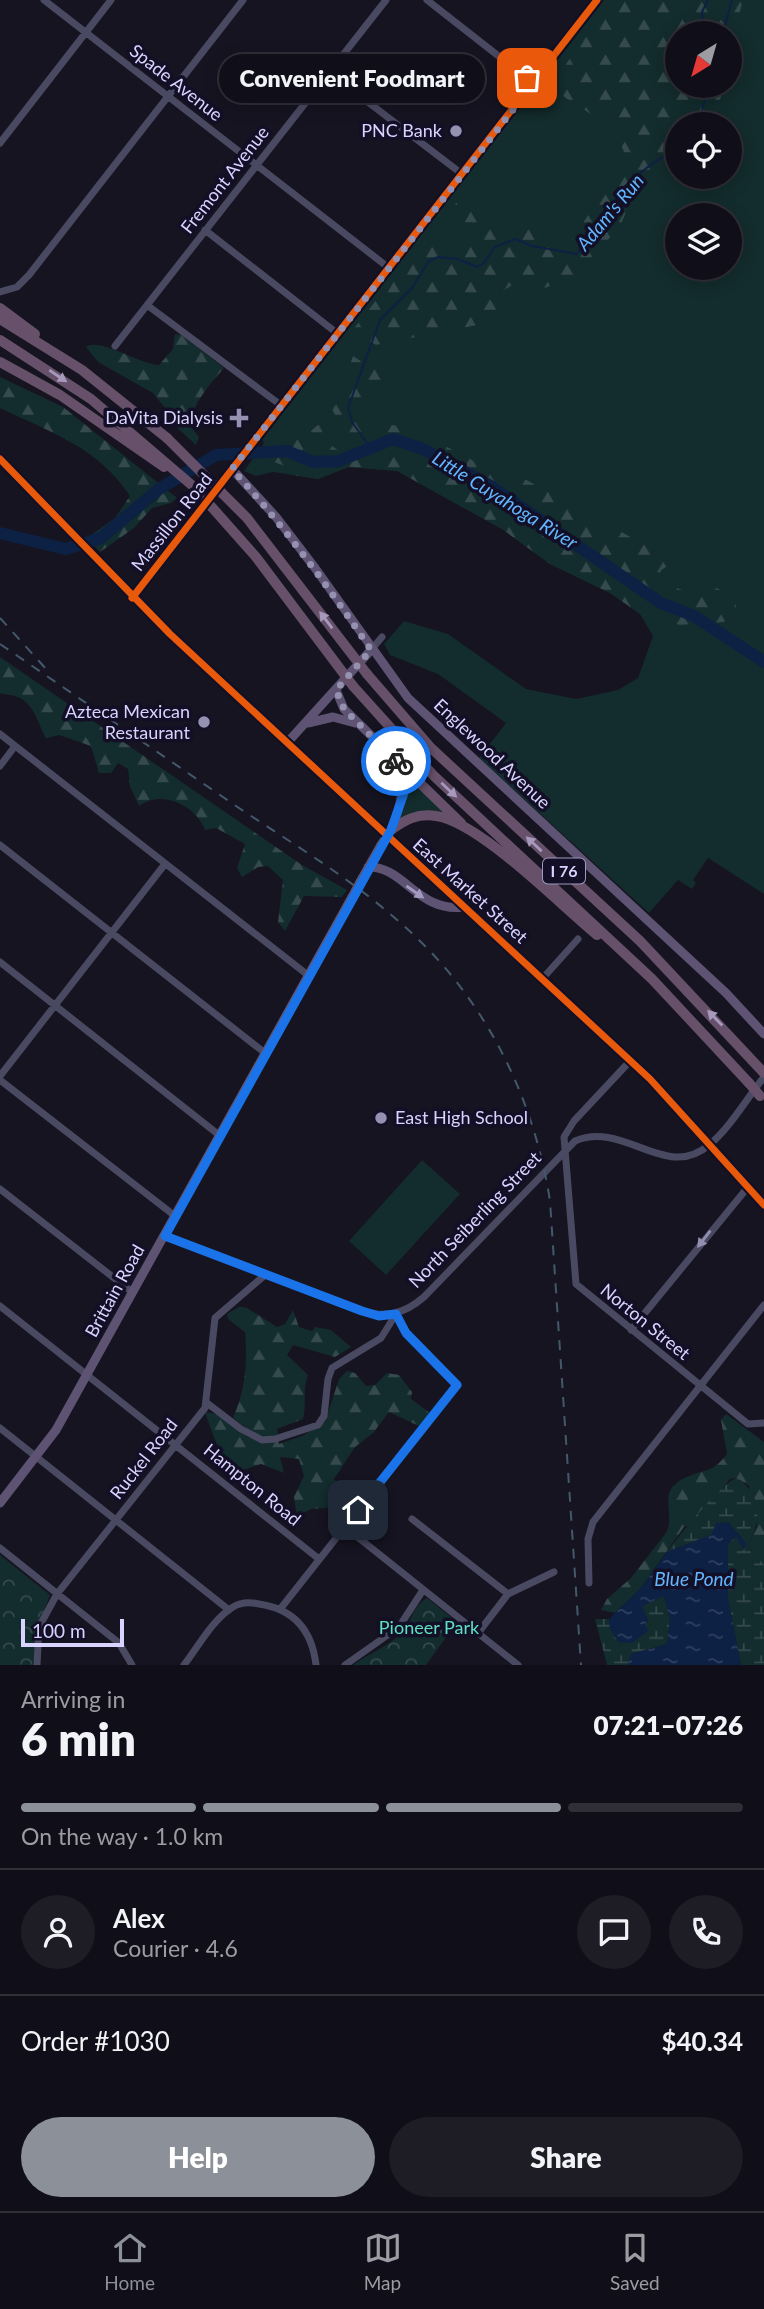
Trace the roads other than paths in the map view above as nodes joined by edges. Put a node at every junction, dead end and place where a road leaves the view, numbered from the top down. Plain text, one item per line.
1 (44, 0) edge
2 (111, 0) edge
3 (243, 0) edge
4 (386, 0) edge
5 (426, 0) edge
6 (597, 0) edge
7 (86, 32) junction
8 (330, 73) junction
9 (533, 83) junction
10 (168, 97) junction
11 (0, 143) edge
12 (255, 164) junction
13 (462, 174) junction
14 (205, 230) junction
15 (389, 268) junction
16 (4, 291) edge
17 (147, 305) junction
18 (0, 307) edge
19 (0, 319) edge
20 (338, 334) junction
21 (0, 340) edge
22 (115, 346) dead end
23 (56, 353) junction
24 (0, 362) edge
25 (282, 406) junction
26 (154, 455) junction
27 (0, 459) edge
28 (232, 469) junction
29 (132, 598) junction
30 (382, 637) dead end
31 (371, 650) junction
32 (336, 690) junction
33 (358, 724) junction
34 (304, 725) junction
35 (0, 734) edge
36 (287, 743) junction
37 (15, 746) junction
38 (396, 760) junction
39 (0, 766) edge
40 (391, 830) junction
41 (470, 830) junction
42 (0, 845) edge
43 (165, 864) junction
44 (368, 867) junction
45 (464, 907) junction
46 (111, 933) junction
47 (578, 939) dead end
48 (0, 962) edge
49 (309, 976) junction
50 (543, 978) junction
51 (652, 979) junction
52 (54, 1005) junction
53 (764, 1034) edge
54 (265, 1053) junction
55 (631, 1060) junction
56 (763, 1073) edge
57 (0, 1078) edge
58 (762, 1098) edge
59 (219, 1135) junction
60 (710, 1145) junction
61 (564, 1150) junction
62 (748, 1187) junction
63 (0, 1189) edge
64 (764, 1205) edge
65 (175, 1216) junction
66 (165, 1236) junction
67 (265, 1275) junction
68 (132, 1292) junction
69 (764, 1305) edge
70 (0, 1306) edge
71 (396, 1314) junction
72 (631, 1330) junction
73 (87, 1374) junction
74 (700, 1386) junction
75 (207, 1403) junction
76 (764, 1423) edge
77 (0, 1429) edge
78 (176, 1446) junction
79 (37, 1457) junction
80 (0, 1503) edge
81 (412, 1519) dead end
82 (117, 1520) junction
83 (345, 1527) junction
84 (0, 1548) edge
85 (318, 1559) junction
86 (554, 1572) dead end
87 (589, 1583) dead end
88 (423, 1590) junction
89 (57, 1594) junction
90 (508, 1594) junction
91 (281, 1608) junction
92 (229, 1610) junction
93 (478, 1633) junction
94 (37, 1665) edge
95 (132, 1665) edge
96 (184, 1665) edge
97 (316, 1665) edge
98 (345, 1665) edge
99 (518, 1665) edge

1 - 7 street, Spade Avenue
2 - 7 street
3 - 10 street
4 - 8 street, Fremont Avenue
5 - 9 street
6 - 9 street, Massillon Road
7 - 10 street, Spade Avenue
7 - 11 street
8 - 12 street, Fremont Avenue
8 - 13 street
9 - 13 street, Massillon Road
10 - 12 street, Spade Avenue
10 - 16 street
12 - 14 street, Fremont Avenue
12 - 15 street, Spade Avenue
13 - 15 street, Massillon Road
14 - 17 street, Fremont Avenue
14 - 20 street
15 - 20 street, Massillon Road
17 - 22 street, Fremont Avenue
17 - 25 street
18 - 23 highway
19 - 23 highway, I 76
20 - 25 street, Massillon Road
21 -> 26 highway
56 -> 23 highway, I 76, bridge
24 - 26 highway
25 - 28 street, Massillon Road
26 -> 51 highway, I 76, bridge
27 - 29 main road, East Market Street
28 - 29 street, Massillon Road
28 - 31 main road, Englewood Avenue
29 - 36 main road, East Market Street
30 - 31 street
31 - 32 main road
31 - 53 main road, Englewood Avenue
32 - 33 main road
32 - 34 main road
33 - 34 main road
33 - 38 main road
34 - 36 main road
35 - 37 street
36 - 45 main road, East Market Street
37 - 39 street
37 - 43 street
38 - 40 main road, Brittain Road
38 - 41 highway
40 - 41 highway
40 - 44 main road, Brittain Road, bridge
41 - 51 highway
42 - 46 street
43 - 46 street
43 - 49 street
44 -> 45 main road
44 - 49 main road, Brittain Road, bridge
45 - 50 main road, East Market Street
46 - 52 street
46 - 54 street
47 - 50 street
48 - 52 street
49 - 54 main road, Brittain Road
50 - 55 main road, East Market Street
51 - 58 highway, I 76, bridge
52 - 57 street
52 - 59 street
54 - 59 main road, Brittain Road
55 - 60 main road, East Market Street
55 - 61 street, Norton Street
56 - 60 street
57 - 65 street
59 - 65 main road, Brittain Road
60 - 61 street, North Seiberling Street
60 - 62 main road, East Market Street
61 - 71 street, North Seiberling Street
61 - 72 street, Norton Street
62 - 64 main road, East Market Street
62 -> 72 street
63 - 68 street
65 - 66 main road, Brittain Road
66 - 67 street
66 - 68 main road, Brittain Road
67 - 71 street
67 - 75 street
68 - 73 main road, Brittain Road
69 - 74 street
70 - 73 street, Hampton Road
71 - 75 street, North Seiberling Street
71 - 83 street
72 - 74 street, Norton Street
73 - 78 street, Hampton Road
73 - 79 main road, Brittain Road
74 - 76 street, Norton Street
74 - 87 street
75 - 78 street, Ruckel Road
77 - 79 street
78 - 82 street, Ruckel Road
78 - 85 street, Hampton Road
79 - 80 main road, Brittain Road
79 - 82 street
81 - 90 street
82 - 89 street, Ruckel Road
82 - 92 street
83 - 85 street
83 - 88 street
84 - 89 street
85 - 91 street
86 - 90 street
88 - 93 street
88 - 98 street
89 - 94 street, Ruckel Road
89 - 95 street
90 - 93 street
91 - 92 street
91 - 97 street
92 - 96 street
93 - 99 street

